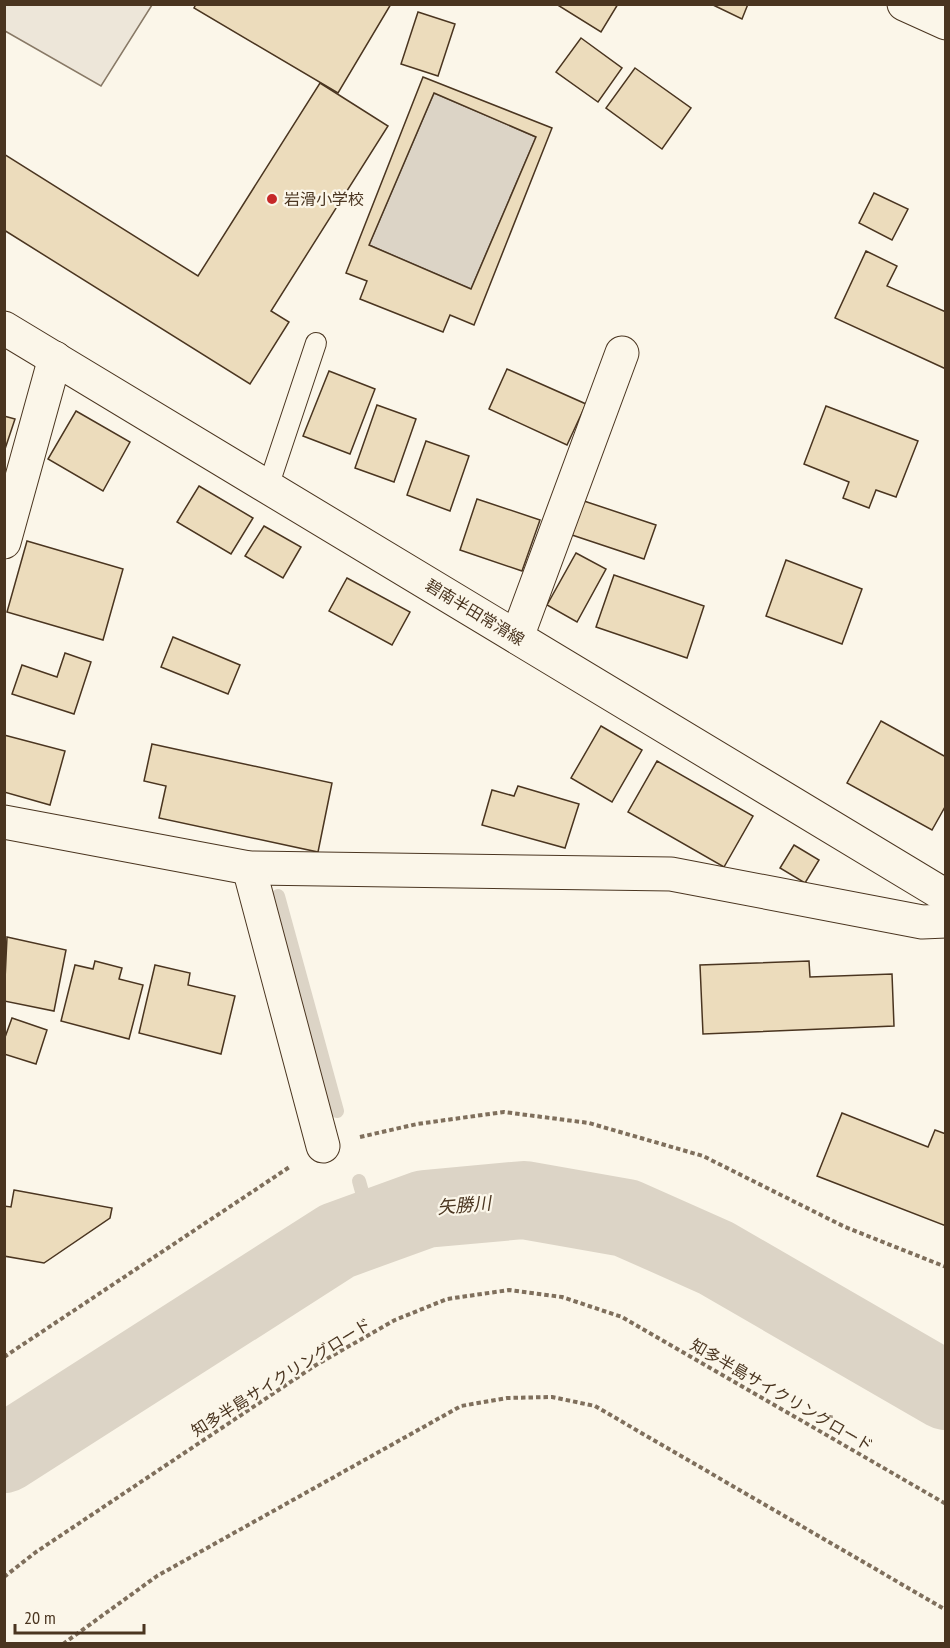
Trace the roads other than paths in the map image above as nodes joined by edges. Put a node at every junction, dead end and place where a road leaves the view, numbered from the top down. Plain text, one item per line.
1 (904, 4) edge
2 (945, 23) edge
3 (4, 328) edge
4 (316, 343) dead end
5 (622, 353) dead end
6 (55, 358) junction
7 (268, 487) junction
8 (4, 542) edge
9 (517, 637) junction
10 (4, 822) edge
11 (249, 868) junction
12 (945, 896) edge
13 (945, 921) edge
14 (323, 1146) road end

1 - 2 street
3 - 6 street, 碧南半田常滑線
4 - 7 lane
5 - 9 street
6 - 7 street, 碧南半田常滑線
6 - 8 street
7 - 9 street, 碧南半田常滑線
9 - 12 street, 碧南半田常滑線
10 - 11 street
11 - 13 street
11 - 14 street

